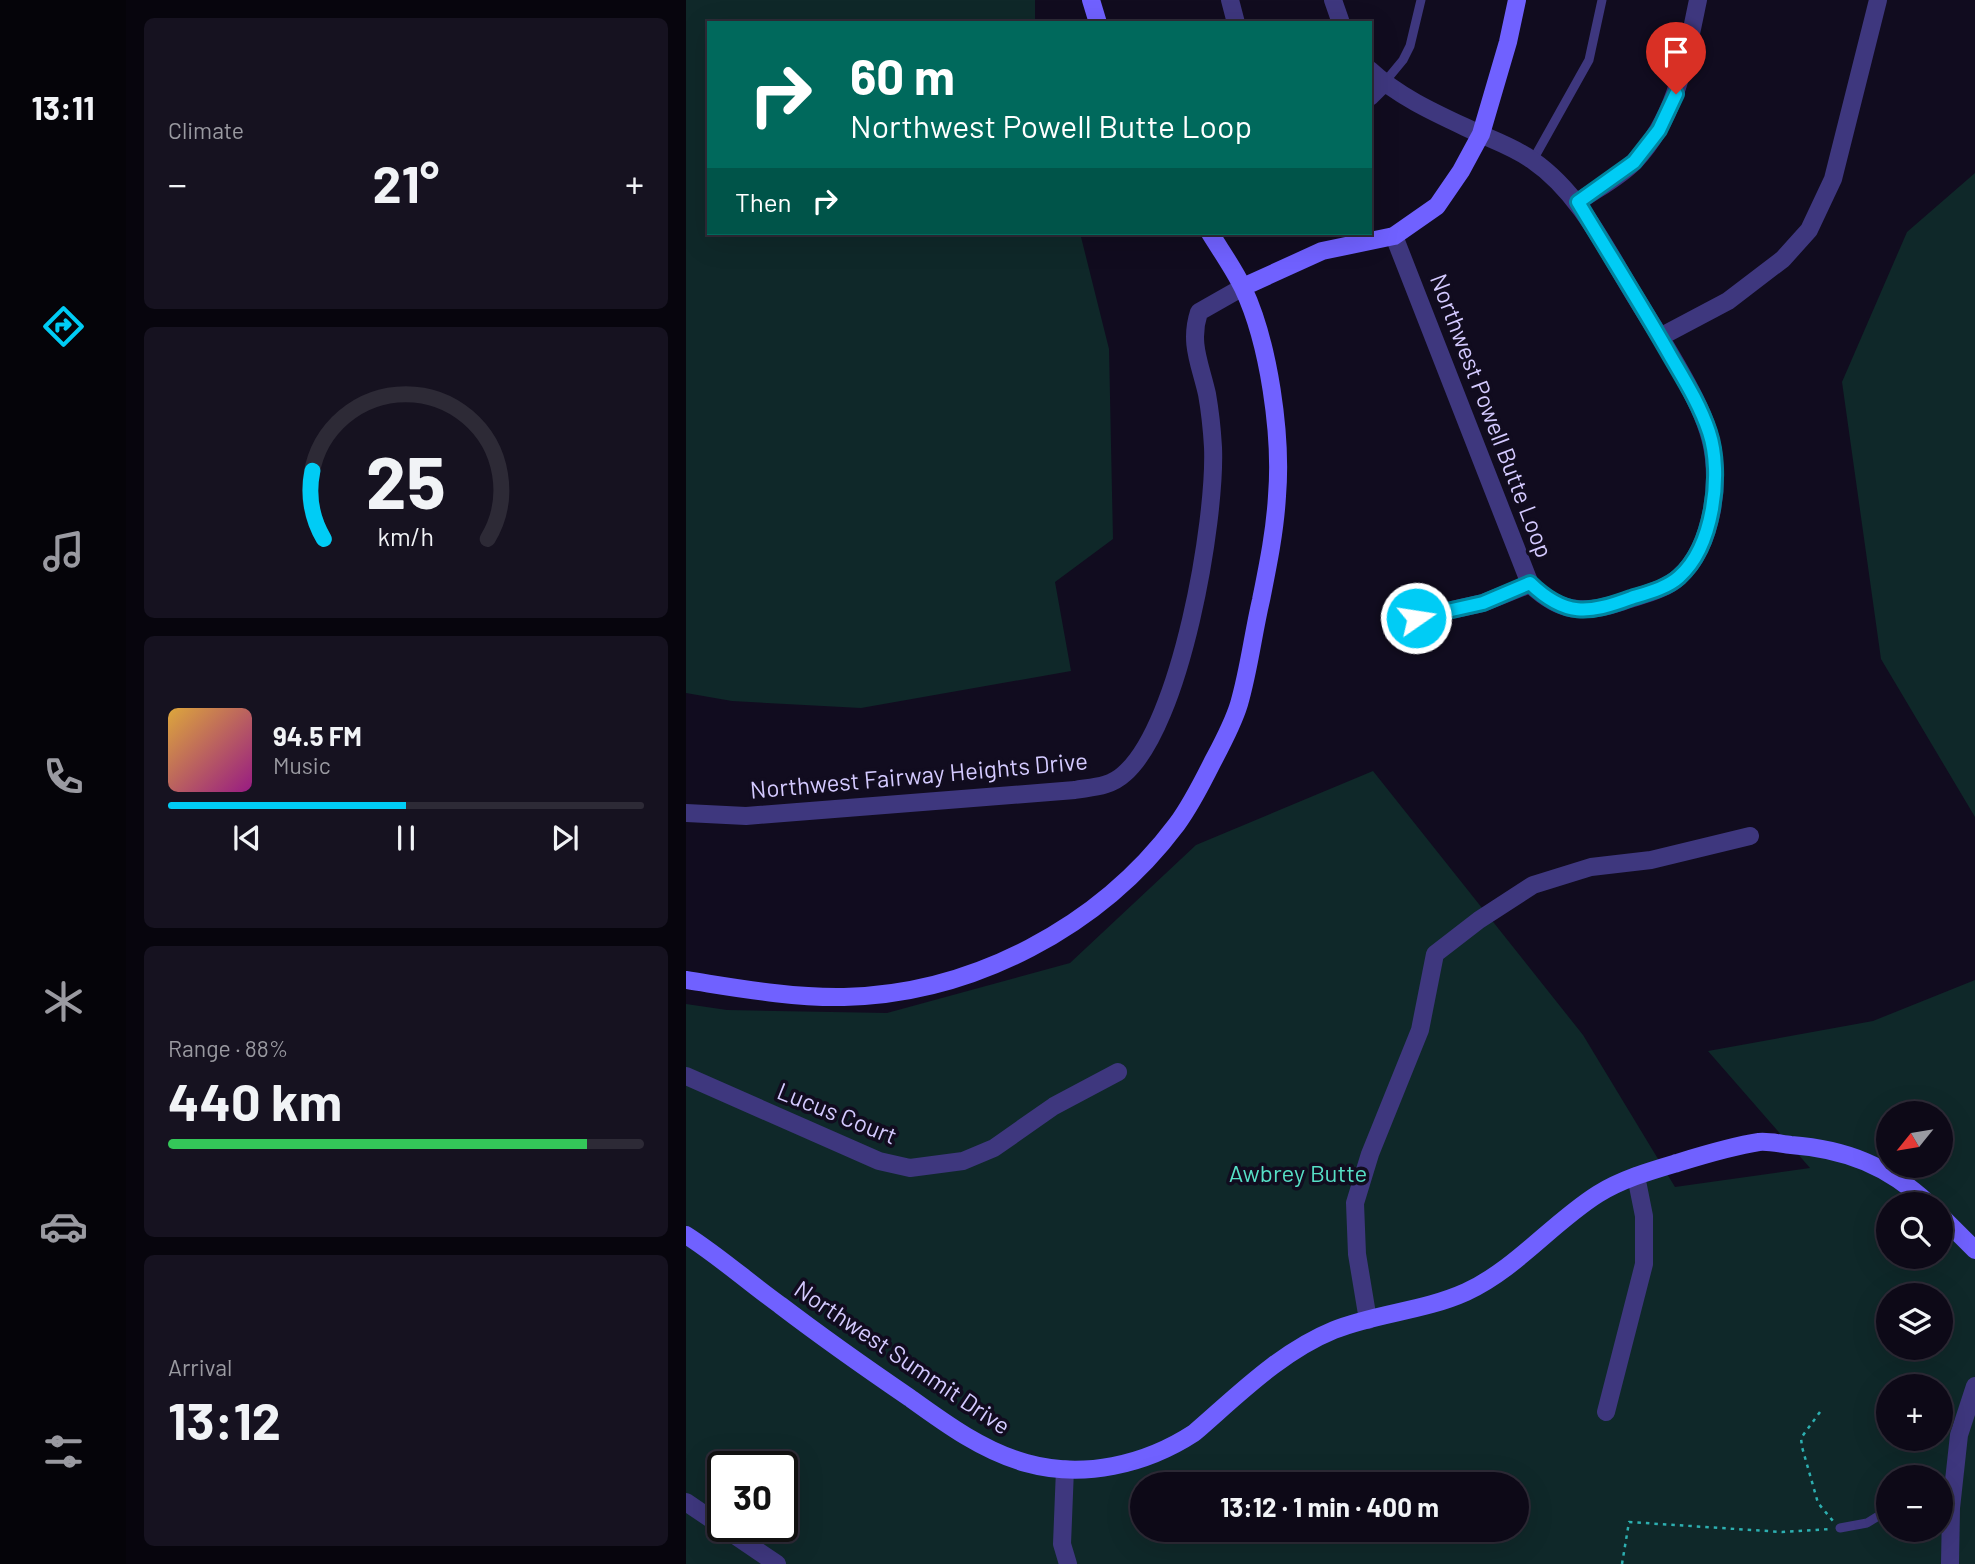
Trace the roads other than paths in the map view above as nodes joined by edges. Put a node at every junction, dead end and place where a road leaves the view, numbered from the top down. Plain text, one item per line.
1 (1091, 0) edge
2 (1230, 0) edge
3 (1333, 0) edge
4 (1421, 0) edge
5 (1517, 0) edge
6 (1602, 0) edge
7 (1698, 0) edge
8 (1878, 0) edge
9 (1097, 21) edge
10 (1235, 21) edge
11 (1339, 21) edge
12 (1372, 72) edge
13 (1384, 83) junction
14 (1372, 95) edge
15 (1481, 134) junction
16 (1533, 160) junction
17 (1578, 202) junction
18 (1211, 235) edge
19 (1394, 236) junction
20 (1243, 287) junction
21 (1660, 337) junction
22 (1530, 583) junction
23 (1416, 618) dead end
24 (686, 813) edge
25 (1750, 836) dead end
26 (686, 980) edge
27 (1118, 1072) dead end
28 (686, 1076) edge
29 (1636, 1176) junction
30 (1914, 1192) edge
31 (1953, 1228) edge
32 (686, 1235) edge
33 (1975, 1250) edge
34 (1368, 1320) junction
35 (1975, 1387) edge
36 (1606, 1412) dead end
37 (1065, 1469) junction
38 (1953, 1469) edge
39 (686, 1502) edge
40 (1876, 1517) edge
41 (1840, 1528) road end
42 (1948, 1542) edge
43 (777, 1564) edge
44 (1068, 1564) edge
45 (1950, 1564) edge

1 - 9 street
2 - 10 street
3 - 11 street
4 - 13 lane
5 - 15 street
6 - 16 lane
7 - 17 street
8 - 21 street
12 - 13 street, Northwest Powell Butte Loop
13 - 14 street
13 - 15 street, Northwest Powell Butte Loop
15 - 16 street, Northwest Powell Butte Loop
15 - 19 street
16 - 17 street, Northwest Powell Butte Loop
17 - 21 street, Northwest Powell Butte Loop
18 - 20 street
19 - 20 street
19 - 22 street, Northwest Powell Butte Loop
20 - 24 street, Northwest Fairway Heights Drive
20 - 26 street
21 - 22 street, Northwest Powell Butte Loop
22 - 23 street
25 - 34 street
27 - 28 street, Lucus Court
29 - 30 street, Northwest Summit Drive
29 - 34 street, Northwest Summit Drive
29 - 36 street
31 - 33 street
32 - 37 street, Northwest Summit Drive
34 - 37 street, Northwest Summit Drive
35 - 38 street
37 - 44 street
39 - 43 street
40 - 41 lane
42 - 45 street

